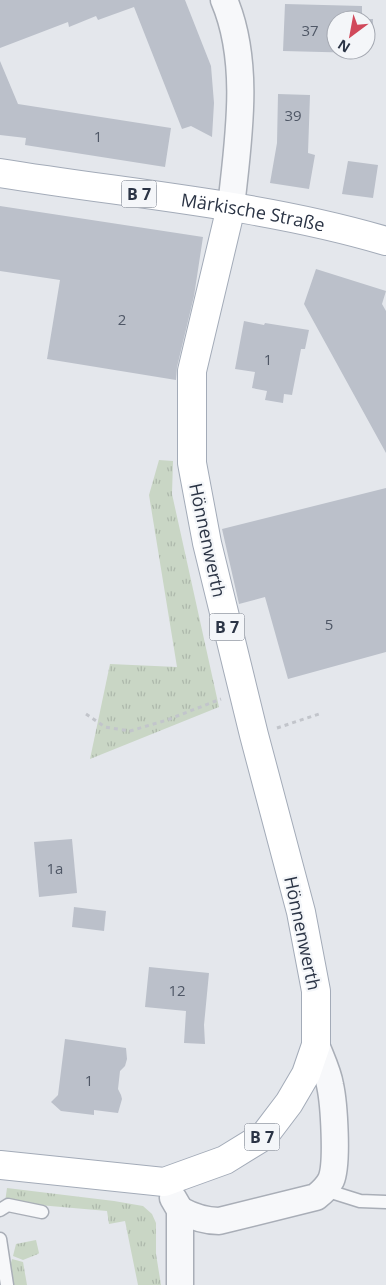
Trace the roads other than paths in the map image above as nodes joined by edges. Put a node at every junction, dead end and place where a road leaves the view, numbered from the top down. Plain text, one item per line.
1 (224, 0) edge
2 (0, 173) edge
3 (231, 207) junction
4 (386, 241) edge
5 (316, 1045) junction
6 (0, 1165) edge
7 (164, 1182) junction
8 (324, 1190) junction
9 (386, 1202) edge
10 (0, 1210) edge
11 (180, 1210) junction
12 (42, 1212) dead end
13 (0, 1239) edge
14 (7, 1285) edge
15 (180, 1285) edge

1 - 3 street
2 - 3 main road, Märkische Straße / B 7
3 - 4 main road, Märkische Straße / B 7
3 - 5 main road, Hönnenwerth / B 7
5 - 7 main road, Hönnenwerth / B 7
5 - 8 street, Hönnenwerth
6 - 7 main road, Hönnenwerth / B 7
7 - 11 street
8 - 9 lane
8 - 11 street
10 - 12 lane
11 - 15 street
13 - 14 lane

